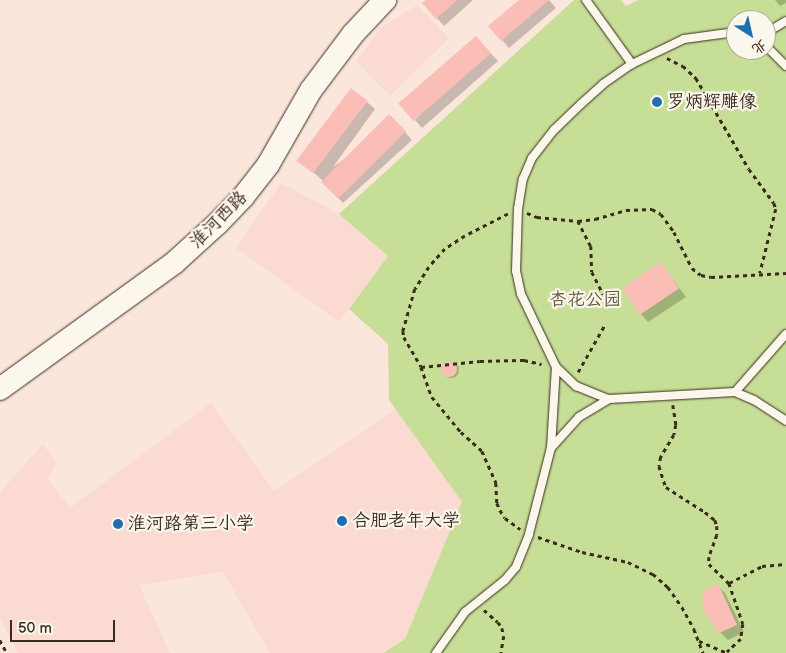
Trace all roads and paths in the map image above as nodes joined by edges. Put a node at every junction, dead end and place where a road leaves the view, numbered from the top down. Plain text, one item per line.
1 (385, 0) edge
2 (586, 0) edge
3 (726, 33) edge
4 (655, 52) junction
5 (776, 53) edge
6 (632, 64) junction
7 (786, 66) edge
8 (518, 210) junction
9 (578, 221) junction
10 (760, 274) junction
11 (786, 274) edge
12 (603, 294) dead end
13 (604, 326) dead end
14 (786, 334) edge
15 (422, 367) junction
16 (556, 367) junction
17 (572, 383) junction
18 (0, 389) edge
19 (735, 392) junction
20 (672, 396) junction
21 (609, 399) junction
22 (786, 421) edge
23 (551, 448) junction
24 (529, 534) junction
25 (786, 564) edge
26 (729, 583) junction
27 (476, 604) junction
28 (0, 640) edge
29 (699, 640) junction
30 (7, 653) edge
31 (436, 653) edge
32 (501, 653) edge
33 (702, 653) edge
34 (727, 653) edge

1 - 18 street, 淮河西路
2 - 6 lane
3 - 4 lane
4 - 6 lane
4 - 10 path
5 - 7 lane
6 - 8 lane
8 - 9 path
8 - 15 path
8 - 16 lane
9 - 10 path
9 - 12 path
10 - 11 path
13 - 17 path
14 - 19 lane
15 - 16 path
15 - 24 path
16 - 17 lane
16 - 23 lane
17 - 21 lane
19 - 20 lane
19 - 22 lane
20 - 21 lane
20 - 26 path
21 - 23 lane
23 - 24 lane
24 - 27 lane
24 - 29 path
25 - 26 path
26 - 34 path
27 - 31 lane
27 - 32 path
28 - 30 path
29 - 33 path
29 - 34 path

